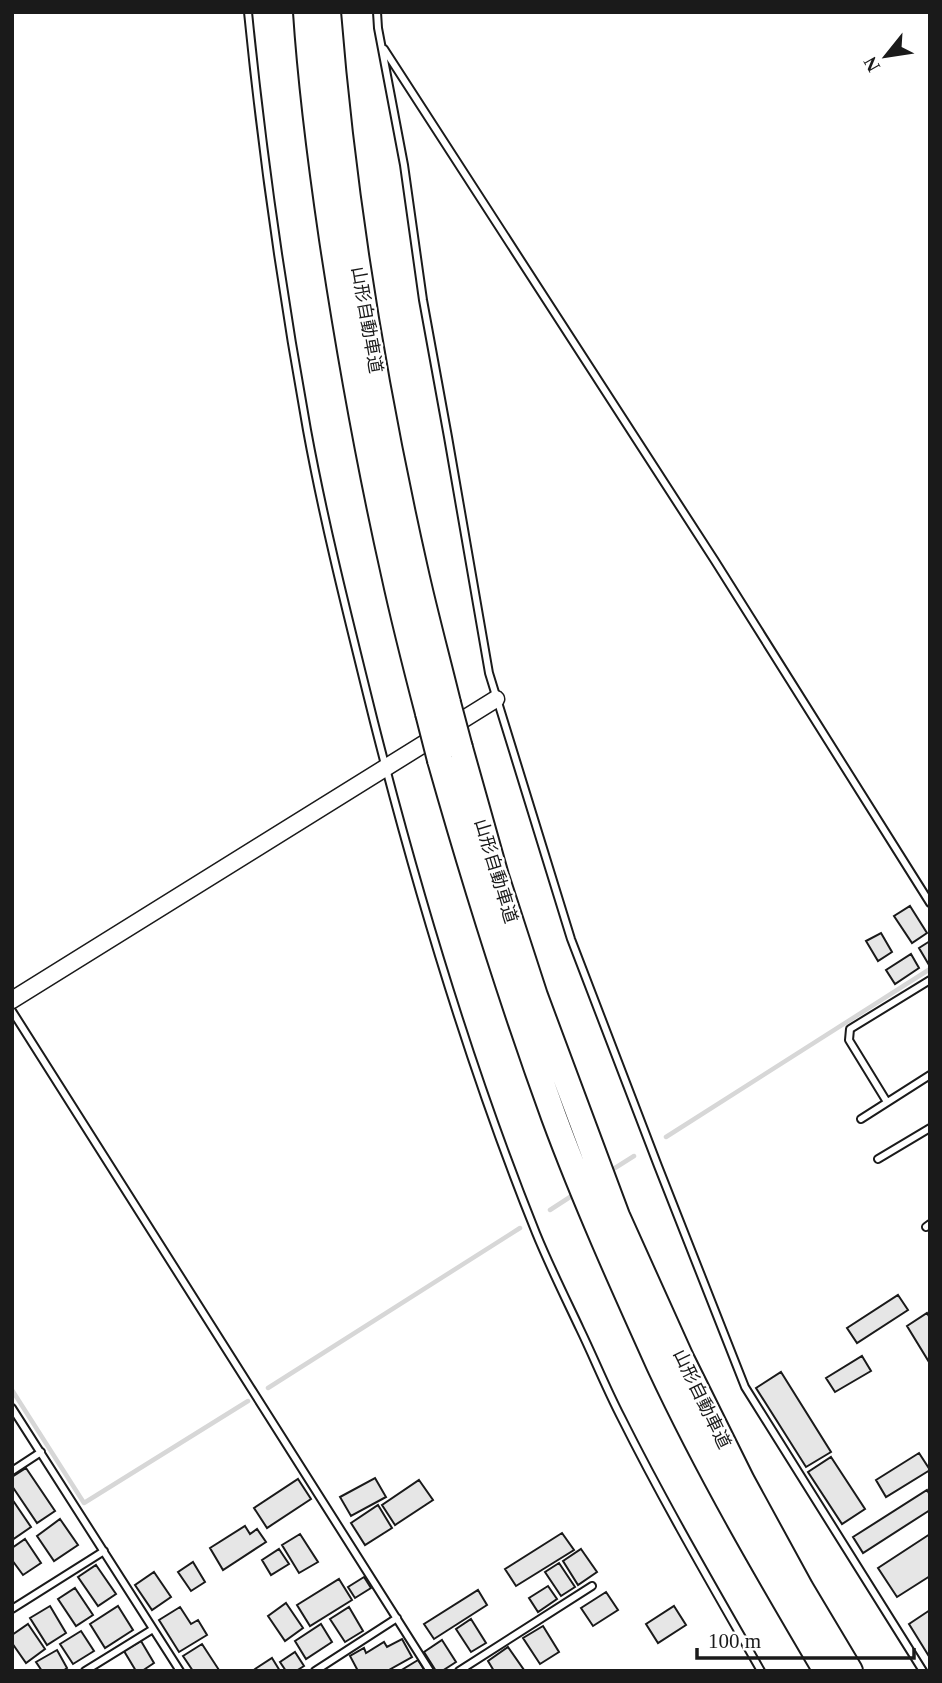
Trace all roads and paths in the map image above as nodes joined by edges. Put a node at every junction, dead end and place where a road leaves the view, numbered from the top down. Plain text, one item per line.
1 (248, 12) edge
2 (377, 12) edge
3 (317, 19) edge
4 (382, 46) junction
5 (496, 699) junction
6 (450, 754) junction
7 (386, 768) junction
8 (930, 903) edge
9 (930, 981) edge
10 (12, 1000) edge
11 (12, 1011) edge
12 (930, 1075) edge
13 (887, 1102) junction
14 (861, 1119) dead end
15 (930, 1128) edge
16 (878, 1159) dead end
17 (12, 1408) edge
18 (41, 1452) junction
19 (12, 1471) edge
20 (104, 1551) junction
21 (592, 1586) dead end
22 (12, 1609) edge
23 (397, 1618) junction
24 (153, 1629) junction
25 (85, 1671) edge
26 (180, 1671) edge
27 (315, 1671) edge
28 (430, 1671) edge
29 (459, 1671) edge
30 (761, 1671) edge
31 (826, 1671) edge
32 (850, 1671) edge
33 (923, 1671) edge

1 - 7 lane
2 - 4 lane
3 - 6 highway, 山形自動車道, bridge
4 - 5 lane
4 - 8 lane
5 - 7 street
5 - 33 lane
6 - 31 highway, 山形自動車道
6 - 32 highway, 山形自動車道
7 - 10 street
7 - 30 lane
9 - 13 lane
11 - 23 lane
12 - 13 lane
13 - 14 lane
15 - 16 lane
17 - 18 lane
18 - 19 lane
18 - 20 lane
20 - 22 lane
20 - 24 lane
21 - 29 lane
23 - 27 lane
23 - 28 lane
24 - 25 lane
24 - 26 lane

